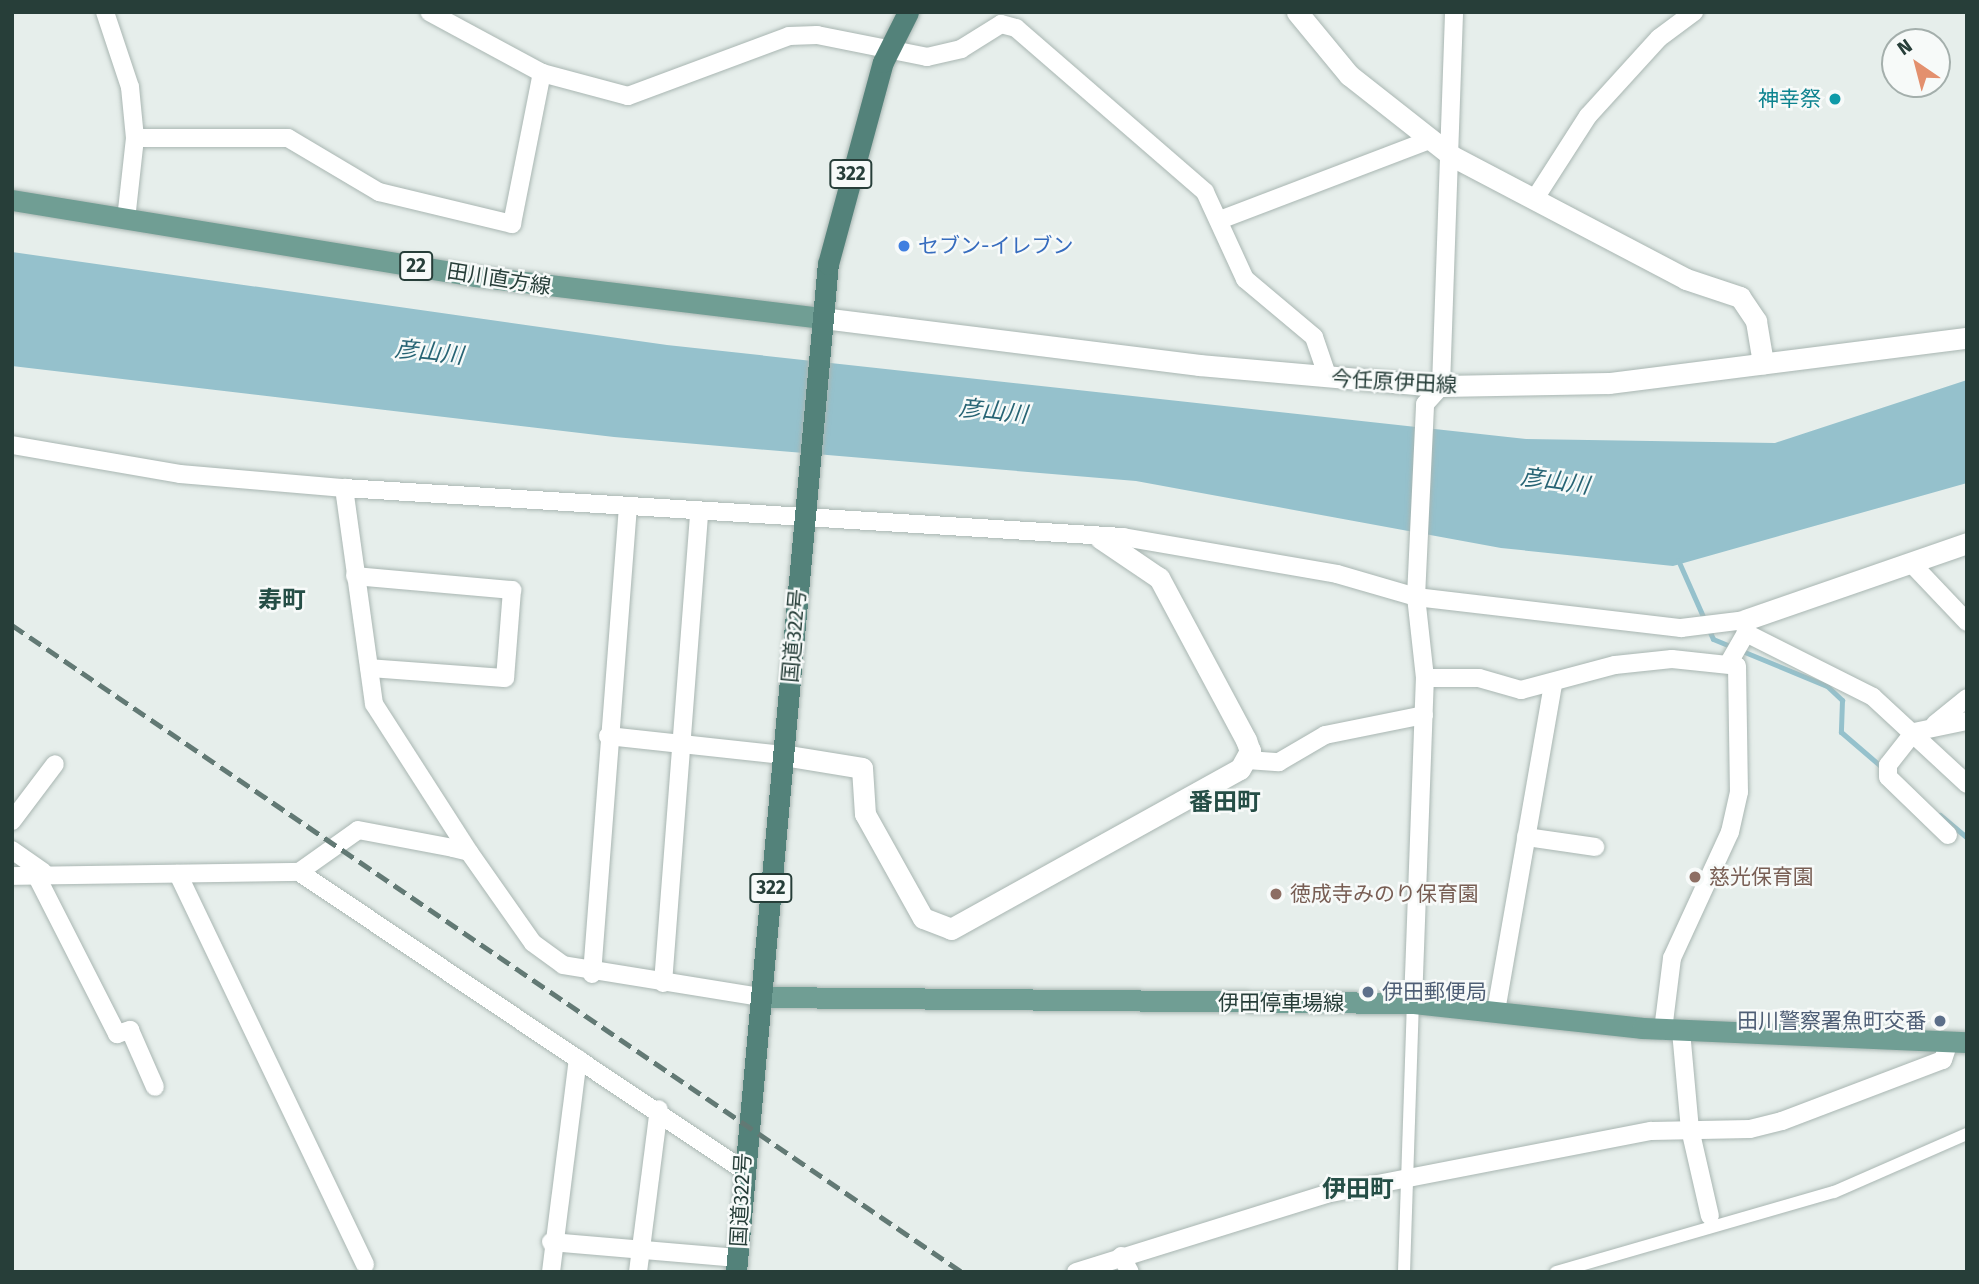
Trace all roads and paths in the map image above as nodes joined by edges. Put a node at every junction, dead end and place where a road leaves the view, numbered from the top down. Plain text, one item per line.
1 (105, 12) edge
2 (429, 12) edge
3 (908, 12) edge
4 (1297, 12) edge
5 (1454, 12) edge
6 (1693, 12) edge
7 (888, 51) junction
8 (542, 73) junction
9 (135, 138) junction
10 (1429, 140) junction
11 (1452, 156) junction
12 (12, 200) edge
13 (1534, 200) junction
14 (126, 219) junction
15 (1220, 220) junction
16 (822, 318) junction
17 (1967, 338) edge
18 (1763, 363) junction
19 (1328, 379) junction
20 (1441, 386) junction
21 (12, 445) edge
22 (344, 488) junction
23 (628, 508) junction
24 (804, 512) junction
25 (699, 514) junction
26 (1100, 538) junction
27 (1967, 543) edge
28 (1912, 564) junction
29 (355, 576) junction
30 (1416, 591) junction
31 (1967, 622) edge
32 (1745, 631) junction
33 (1731, 660) junction
34 (369, 668) junction
35 (1425, 678) junction
36 (1553, 684) junction
37 (1967, 698) edge
38 (1424, 715) junction
39 (1967, 721) edge
40 (1935, 724) junction
41 (1914, 732) junction
42 (608, 736) junction
43 (681, 744) junction
44 (783, 755) junction
45 (1247, 760) junction
46 (55, 764) dead end
47 (1967, 784) edge
48 (12, 821) edge
49 (1948, 835) dead end
50 (1526, 837) junction
51 (1595, 847) dead end
52 (12, 850) edge
53 (469, 852) junction
54 (39, 872) junction
55 (299, 873) junction
56 (178, 874) junction
57 (12, 876) edge
58 (593, 974) junction
59 (663, 983) junction
60 (761, 997) junction
61 (1413, 1003) junction
62 (1496, 1011) junction
63 (1672, 1030) junction
64 (1958, 1044) edge
65 (578, 1059) junction
66 (155, 1087) dead end
67 (659, 1109) junction
68 (1690, 1129) junction
69 (1967, 1134) edge
70 (743, 1170) junction
71 (1406, 1177) junction
72 (1710, 1216) dead end
73 (551, 1242) junction
74 (640, 1250) junction
75 (1121, 1256) junction
76 (737, 1265) edge
77 (365, 1269) edge
78 (551, 1272) edge
79 (638, 1272) edge
80 (1076, 1272) edge
81 (1130, 1272) edge
82 (1404, 1272) edge
83 (1556, 1272) edge

1 - 9 street
2 - 8 street
3 - 7 highway, 国道322号 / 322
4 - 10 street
5 - 11 street
6 - 13 street
7 - 8 street
7 - 15 street
7 - 16 highway, 国道322号 / 322
8 - 9 street
9 - 14 street
10 - 11 street
10 - 15 street
11 - 13 street
11 - 20 street
12 - 14 main road, 田川直方線 / 22
13 - 18 street
14 - 16 main road, 田川直方線 / 22
15 - 19 street
16 - 19 street, 今任原伊田線
16 - 24 highway, 国道322号 / 322
17 - 18 street, 今任原伊田線
18 - 20 street, 今任原伊田線
19 - 20 street, 今任原伊田線
20 - 30 street
21 - 22 street
22 - 23 street
22 - 29 street
23 - 25 street
23 - 42 street
24 - 25 street
24 - 26 street
24 - 44 highway, 国道322号 / 322
25 - 43 street
26 - 30 street
26 - 45 street
27 - 28 street
28 - 31 street
28 - 32 street
29 - 34 street
29 - 34 street
30 - 32 street
30 - 35 street
32 - 33 street
32 - 41 street
33 - 36 street
33 - 63 street
34 - 53 street
35 - 36 street
35 - 38 street
36 - 50 street
37 - 40 street
38 - 45 street
38 - 61 street
39 - 40 street
40 - 41 street
41 - 47 street
41 - 49 street
42 - 43 street
42 - 58 street
43 - 44 street
43 - 59 street
44 - 45 street
44 - 60 highway, 国道322号 / 322
46 - 48 street
50 - 51 street
50 - 62 street
52 - 54 street
53 - 55 street
53 - 58 street
54 - 56 street
54 - 57 street
54 - 66 street
55 - 56 street
55 - 65 street
56 - 77 street
58 - 59 street
59 - 60 street
60 - 61 main road, 伊田停車場線
60 - 70 highway, 国道322号 / 322
61 - 62 main road, 伊田停車場線
61 - 71 street
62 - 63 main road, 伊田停車場線
63 - 64 main road, 伊田停車場線
63 - 68 street
64 - 68 street
65 - 67 street
65 - 73 street
67 - 70 street
67 - 74 street
68 - 71 street
68 - 72 street
69 - 83 street
70 - 76 highway, 国道322号 / 322
71 - 75 street
71 - 82 street
73 - 74 street
73 - 78 street
74 - 76 street
74 - 79 street
75 - 80 street
75 - 81 street

